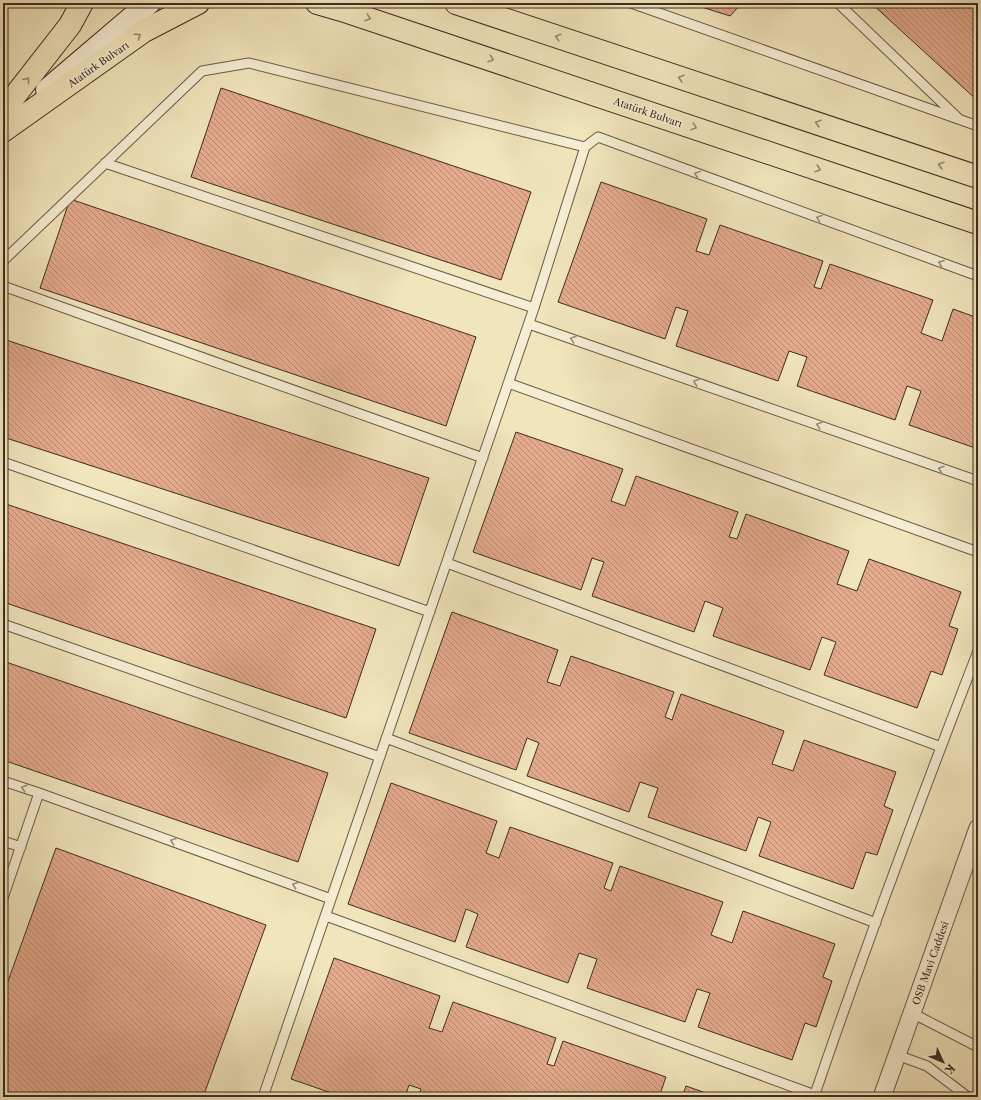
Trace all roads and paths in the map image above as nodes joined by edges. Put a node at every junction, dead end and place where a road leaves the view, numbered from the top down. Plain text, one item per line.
1 (82, 3) edge
2 (149, 3) edge
3 (198, 3) edge
4 (317, 3) edge
5 (456, 3) edge
6 (632, 3) edge
7 (838, 3) edge
8 (3, 111) edge
9 (961, 120) junction
10 (3, 126) edge
11 (978, 126) edge
12 (3, 131) edge
13 (585, 147) junction
14 (105, 163) junction
15 (978, 177) edge
16 (978, 222) edge
17 (3, 261) edge
18 (978, 276) edge
19 (3, 286) edge
20 (534, 308) junction
21 (529, 324) junction
22 (508, 383) junction
23 (482, 458) junction
24 (3, 462) edge
25 (978, 482) edge
26 (978, 552) edge
27 (447, 563) junction
28 (430, 612) junction
29 (3, 624) edge
30 (978, 651) edge
31 (386, 738) junction
32 (941, 747) junction
33 (380, 757) junction
34 (3, 781) edge
35 (39, 793) junction
36 (978, 828) edge
37 (3, 841) edge
38 (20, 847) junction
39 (3, 898) edge
40 (331, 899) junction
41 (326, 916) junction
42 (876, 923) junction
43 (912, 1013) junction
44 (978, 1047) edge
45 (897, 1055) junction
46 (266, 1096) edge
47 (815, 1096) edge
48 (882, 1097) edge
49 (968, 1097) edge

8 -> 1 main road
2 - 10 street, Atatürk Bulvarı
12 -> 3 main road, Atatürk Bulvarı
4 -> 16 main road, Atatürk Bulvarı
15 -> 5 main road
6 - 9 lane
7 - 9 lane
9 - 11 lane
13 - 14 lane
18 -> 13 lane
13 - 20 lane
14 - 17 lane
14 - 20 lane
19 - 23 lane
20 - 21 lane
21 - 22 lane
25 -> 21 lane
22 - 23 lane
22 - 26 lane
23 - 27 lane
24 - 28 lane
27 - 28 lane
27 - 32 lane
28 - 31 lane
29 - 33 lane
30 - 32 lane
31 - 33 lane
31 - 42 lane
32 - 42 lane
33 - 40 lane
35 -> 34 lane
35 - 38 lane
40 -> 35 lane
36 - 43 street, OSB Mavi Caddesi
37 - 38 lane
38 - 39 lane
40 - 41 lane
41 - 46 lane
41 - 47 lane
42 - 47 lane
43 - 44 lane
43 - 45 street, OSB Mavi Caddesi
45 - 48 street, OSB Mavi Caddesi
45 - 49 lane

